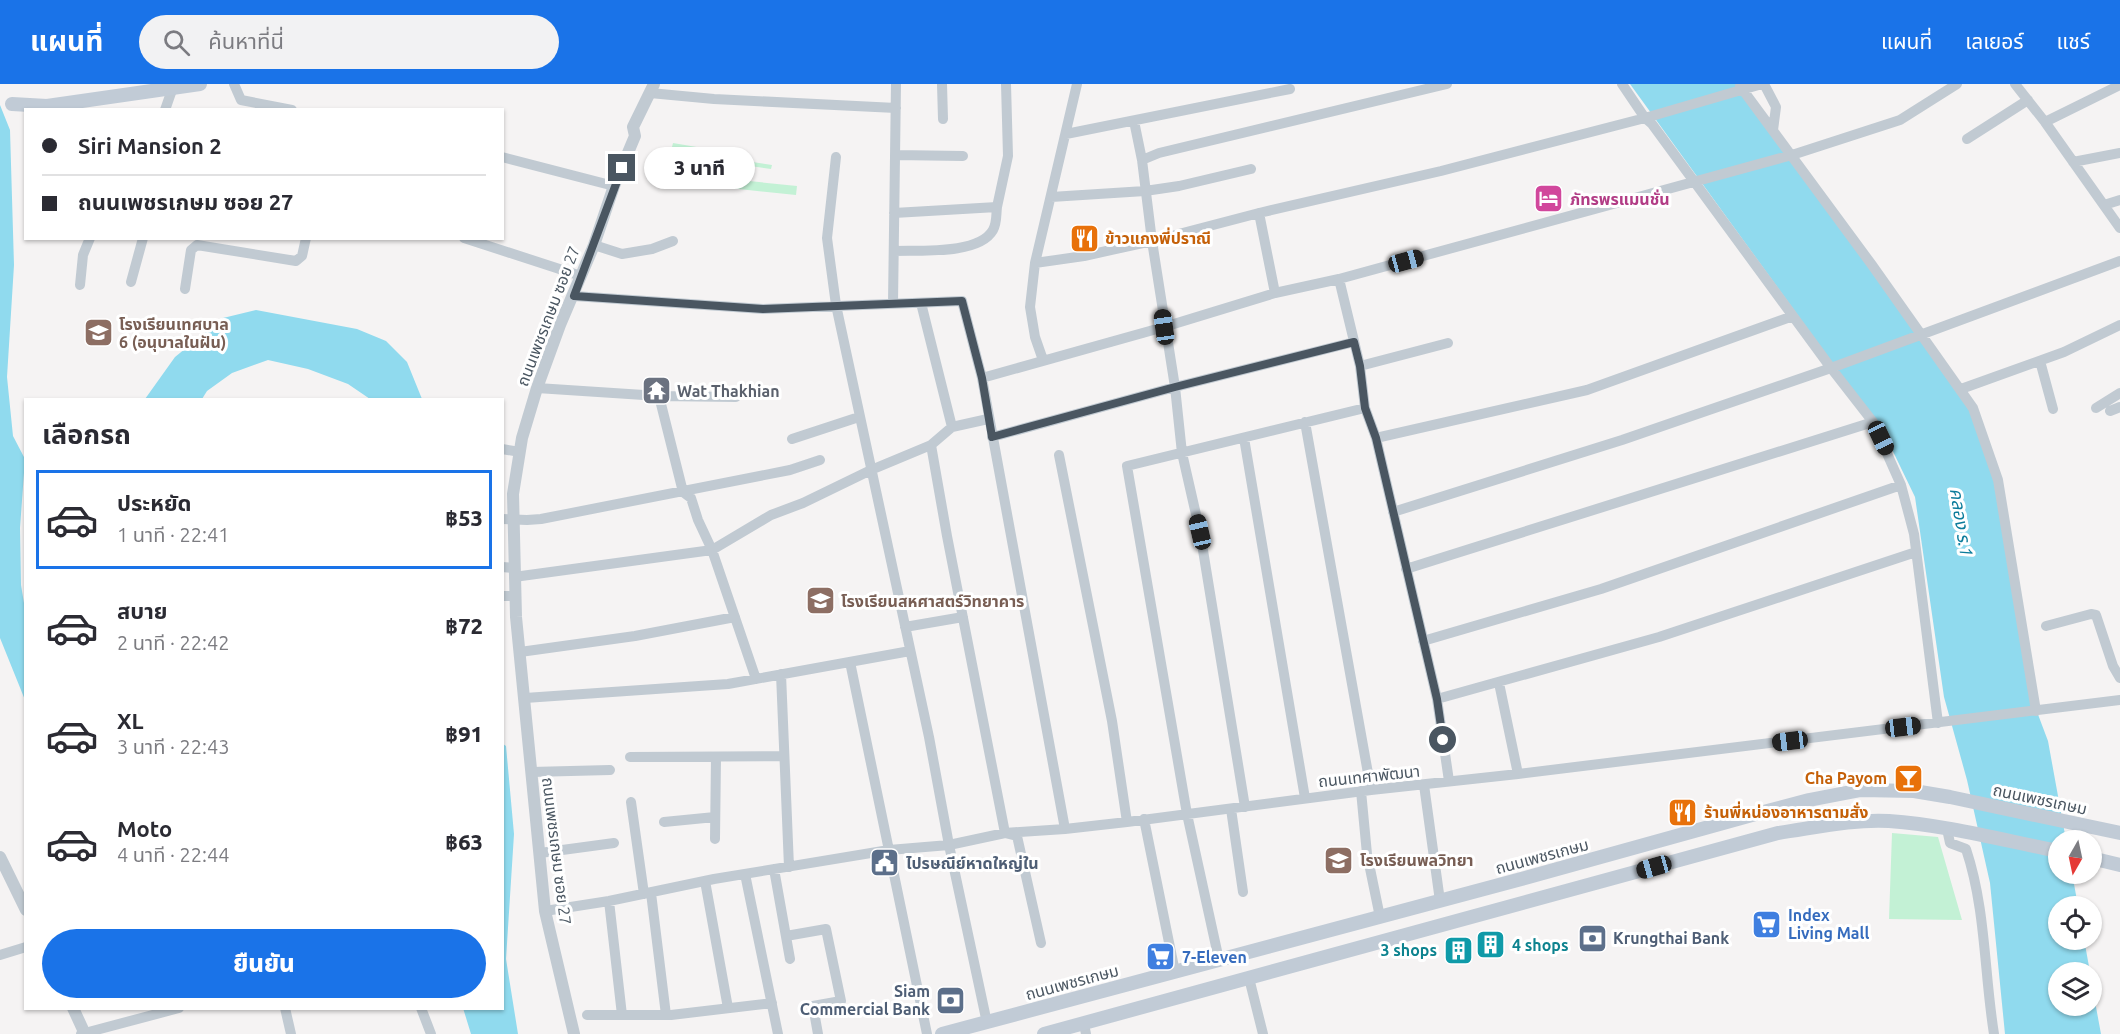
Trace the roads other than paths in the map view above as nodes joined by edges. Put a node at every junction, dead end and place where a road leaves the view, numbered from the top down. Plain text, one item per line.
1 (146, 84) edge
2 (200, 84) edge
3 (234, 84) edge
4 (896, 84) edge
5 (942, 84) edge
6 (1006, 84) edge
7 (1077, 84) edge
8 (1447, 84) edge
9 (1622, 84) edge
10 (1763, 84) edge
11 (1957, 84) edge
12 (2015, 84) edge
13 (2120, 85) edge
14 (1741, 86) edge
15 (173, 87) junction
16 (652, 89) edge
17 (1290, 89) dead end
18 (2028, 100) junction
19 (46, 104) junction
20 (6, 105) edge
21 (239, 105) edge
22 (166, 108) edge
23 (271, 108) edge
24 (896, 108) junction
25 (1645, 118) junction
26 (943, 119) dead end
27 (1134, 121) junction
28 (2045, 122) junction
29 (1773, 130) junction
30 (1066, 134) junction
31 (1967, 139) dead end
32 (2120, 153) edge
33 (895, 155) junction
34 (963, 156) dead end
35 (836, 157) dead end
36 (1787, 157) junction
37 (504, 158) edge
38 (1142, 160) junction
39 (2073, 162) junction
40 (1251, 169) dead end
41 (1699, 181) junction
42 (614, 186) junction
43 (1145, 191) junction
44 (1051, 197) junction
45 (2120, 200) edge
46 (2104, 205) junction
47 (997, 207) junction
48 (894, 213) junction
49 (1258, 213) junction
50 (2120, 228) edge
51 (89, 240) edge
52 (142, 240) edge
53 (306, 240) edge
54 (470, 240) edge
55 (673, 241) dead end
56 (1152, 241) junction
57 (594, 245) junction
58 (894, 251) junction
59 (2120, 261) edge
60 (1035, 263) junction
61 (581, 276) junction
62 (1339, 279) junction
63 (131, 282) dead end
64 (80, 285) dead end
65 (185, 289) dead end
66 (1275, 293) junction
67 (574, 296) junction
68 (893, 303) junction
69 (921, 303) junction
70 (836, 305) junction
71 (1793, 316) junction
72 (2120, 326) edge
73 (1164, 327) junction
74 (1922, 334) junction
75 (1354, 342) junction
76 (1448, 343) dead end
77 (1043, 360) junction
78 (2040, 361) junction
79 (1360, 366) junction
80 (1831, 368) junction
81 (982, 378) junction
82 (1175, 387) junction
83 (537, 388) junction
84 (1961, 390) junction
85 (2120, 393) edge
86 (659, 396) junction
87 (736, 398) dead end
88 (1365, 408) junction
89 (2096, 408) dead end
90 (2054, 409) dead end
91 (860, 417) junction
92 (988, 419) junction
93 (1305, 422) junction
94 (1873, 422) junction
95 (952, 427) junction
96 (992, 437) junction
97 (1244, 438) junction
98 (1376, 438) junction
99 (792, 439) dead end
100 (931, 445) junction
101 (504, 449) edge
102 (520, 452) junction
103 (1182, 453) junction
104 (1059, 454) dead end
105 (820, 460) dead end
106 (871, 470) junction
107 (1901, 485) junction
108 (683, 492) junction
109 (1393, 512) junction
110 (508, 520) edge
111 (712, 550) junction
112 (1916, 552) junction
113 (1406, 569) junction
114 (510, 571) edge
115 (509, 596) edge
116 (735, 617) junction
117 (963, 617) junction
118 (2046, 626) dead end
119 (905, 627) junction
120 (1423, 641) junction
121 (910, 651) junction
122 (520, 652) junction
123 (850, 662) junction
124 (781, 674) junction
125 (2120, 678) edge
126 (756, 679) junction
127 (1499, 682) junction
128 (525, 698) junction
129 (1437, 699) junction
130 (2120, 700) edge
131 (2036, 711) junction
132 (1938, 723) junction
133 (716, 756) junction
134 (784, 756) junction
135 (630, 757) dead end
136 (610, 770) dead end
137 (531, 772) junction
138 (1518, 774) junction
139 (1449, 781) junction
140 (1424, 785) junction
141 (1366, 791) junction
142 (1305, 798) junction
143 (631, 802) dead end
144 (1245, 807) junction
145 (1231, 810) junction
146 (1187, 814) junction
147 (715, 818) junction
148 (1144, 819) junction
149 (664, 822) dead end
150 (1127, 822) junction
151 (1065, 829) junction
152 (1952, 830) junction
153 (1005, 833) junction
154 (2120, 834) edge
155 (715, 839) dead end
156 (614, 843) dead end
157 (949, 845) junction
158 (889, 850) junction
159 (2048, 850) edge
160 (540, 853) junction
161 (0, 857) edge
162 (2102, 861) edge
163 (2120, 865) edge
164 (789, 867) junction
165 (774, 869) junction
166 (745, 874) junction
167 (1526, 878) junction
168 (705, 881) junction
169 (1243, 892) dead end
170 (647, 893) junction
171 (609, 901) junction
172 (1440, 901) junction
173 (1531, 901) junction
174 (24, 906) edge
175 (546, 911) junction
176 (1380, 917) junction
177 (1317, 934) junction
178 (786, 936) junction
179 (1041, 943) dead end
180 (24, 948) edge
181 (0, 955) edge
182 (1322, 958) junction
183 (790, 959) dead end
184 (1219, 960) junction
185 (1175, 972) junction
186 (1249, 978) junction
187 (772, 1003) junction
188 (728, 1008) junction
189 (74, 1010) edge
190 (171, 1010) edge
191 (285, 1010) edge
192 (423, 1010) edge
193 (587, 1015) dead end
194 (622, 1015) junction
195 (666, 1015) junction
196 (987, 1023) junction
197 (1085, 1029) edge
198 (84, 1034) edge
199 (291, 1034) edge
200 (431, 1034) edge
201 (574, 1034) edge
202 (778, 1034) edge
203 (818, 1034) edge
204 (927, 1034) edge
205 (944, 1034) edge
206 (1044, 1034) edge
207 (1263, 1034) edge
208 (1994, 1034) edge

1 - 19 main road
2 - 15 main road
3 - 21 street
4 - 24 street
5 - 26 street
6 - 47 street
7 - 30 street
8 - 38 street
9 - 25 street
10 - 14 street
10 - 29 street
11 - 36 street
12 - 18 street
13 - 28 street
14 - 25 street
14 - 29 street
15 - 19 main road
15 - 22 street
16 - 24 street
16 - 42 street, ถนนเพชรเกษม ซอย 27
17 - 27 street
18 - 28 street
18 - 31 street
19 - 20 main road
21 - 23 street
24 - 33 street
25 - 41 street
25 - 49 street
27 - 30 street
27 - 38 street
28 - 39 street
29 - 36 street
30 - 44 street
32 - 39 street
33 - 34 street
33 - 48 street
35 - 70 street
36 - 41 street
36 - 74 street
37 - 42 street
38 - 43 street
39 - 46 street
40 - 43 street
41 - 62 street
41 - 71 street
42 - 57 street, ถนนเพชรเกษม ซอย 27
43 - 44 street
43 - 56 street
44 - 60 street
45 - 46 street
46 - 50 street
47 - 48 street
47 - 58 street
48 - 58 street
49 - 56 street
49 - 66 street
51 - 64 street
52 - 63 street
53 - 65 street
54 - 61 street
55 - 57 street
56 - 60 street
56 - 73 street
57 - 61 street, ถนนเพชรเกษม ซอย 27
58 - 68 street
59 - 74 street
60 - 77 street
61 - 67 street, ถนนเพชรเกษม ซอย 27
62 - 66 street
62 - 75 street
66 - 73 street
67 - 70 street
67 - 83 street, ถนนเพชรเกษม ซอย 27
68 - 69 street
68 - 70 street
69 - 81 street
69 - 95 street
70 - 91 street
71 - 80 street
71 - 98 street
72 - 78 street
73 - 77 street
73 - 82 street
74 - 80 street
74 - 84 street
75 - 79 street
75 - 82 street
76 - 79 street
77 - 81 street
78 - 84 street
78 - 90 street
79 - 88 street
80 - 94 street
80 - 109 street
81 - 92 street
82 - 96 street
82 - 103 street
83 - 86 street
83 - 102 street, ถนนเพชรเกษม ซอย 27
84 - 131 street
85 - 89 street
86 - 87 street
86 - 108 street
88 - 93 street
88 - 98 street
91 - 99 street
91 - 106 street
92 - 95 street
92 - 96 street
93 - 97 street
93 - 141 street
94 - 107 street
94 - 113 street
95 - 100 street
96 - 151 street
97 - 103 street
97 - 142 street
98 - 109 street
100 - 106 street
100 - 117 street
101 - 102 street
102 - 110 street, ถนนเพชรเกษม ซอย 27
103 - 144 street
103 - 146 street
104 - 150 street
105 - 108 street
106 - 111 street
106 - 119 street
107 - 112 street
107 - 120 street
108 - 110 street
108 - 111 street
109 - 113 street
110 - 114 street, ถนนเพชรเกษม ซอย 27
111 - 114 street
111 - 116 street
112 - 127 street
112 - 132 street
113 - 120 street
114 - 115 street, ถนนเพชรเกษม ซอย 27
115 - 122 street, ถนนเพชรเกษม ซอย 27
116 - 122 street
116 - 126 street
117 - 119 street
117 - 153 street
118 - 125 street
119 - 121 street
120 - 129 street
121 - 123 street
121 - 157 street
122 - 128 street, ถนนเพชรเกษม ซอย 27
123 - 124 street
123 - 158 street
124 - 126 street
124 - 134 street
126 - 128 street
127 - 129 street
127 - 138 street
128 - 137 street, ถนนเพชรเกษม ซอย 27
129 - 139 street
130 - 131 street, ถนนเทศาพัฒนา
131 - 132 street, ถนนเทศาพัฒนา
132 - 138 street, ถนนเทศาพัฒนา
133 - 134 street
133 - 135 street
133 - 147 street
134 - 164 street
136 - 137 street
137 - 160 street, ถนนเพชรเกษม ซอย 27
138 - 139 street, ถนนเทศาพัฒนา
139 - 140 street, ถนนเทศาพัฒนา
140 - 141 street, ถนนเทศาพัฒนา
140 - 172 street
141 - 142 street, ถนนเทศาพัฒนา
141 - 176 street
142 - 144 street, ถนนเทศาพัฒนา
143 - 170 street
144 - 145 street, ถนนเทศาพัฒนา
145 - 146 street, ถนนเทศาพัฒนา
145 - 169 street
146 - 148 street, ถนนเทศาพัฒนา
146 - 184 street
147 - 149 street
147 - 155 street
148 - 150 street, ถนนเทศาพัฒนา
148 - 185 street
150 - 151 street, ถนนเทศาพัฒนา
151 - 153 street, ถนนเทศาพัฒนา
152 - 159 main road
152 - 173 main road
152 - 208 street
153 - 157 street, ถนนเทศาพัฒนา
153 - 179 street
154 - 167 main road, ถนนเพชรเกษม
156 - 160 street
157 - 158 street, ถนนเทศาพัฒนา
157 - 196 street
158 - 164 street, ถนนเทศาพัฒนา
158 - 204 street
160 - 175 street, ถนนเพชรเกษม ซอย 27
161 - 174 street
162 - 163 main road
164 - 165 street, ถนนเทศาพัฒนา
165 - 166 street, ถนนเทศาพัฒนา
165 - 178 street
166 - 168 street, ถนนเทศาพัฒนา
166 - 187 street
167 - 172 main road, ถนนเพชรเกษม
167 - 173 main road
168 - 170 street, ถนนเทศาพัฒนา
168 - 188 street
170 - 171 street, ถนนเทศาพัฒนา
170 - 195 street
171 - 175 street, ถนนเทศาพัฒนา
171 - 194 street
172 - 176 main road, ถนนเพชรเกษม
173 - 182 main road
175 - 201 street, ถนนเพชรเกษม ซอย 27
176 - 177 main road, ถนนเพชรเกษม
177 - 182 main road
177 - 184 main road, ถนนเพชรเกษม
178 - 183 street
178 - 203 street
180 - 181 street
182 - 186 main road
184 - 185 main road, ถนนเพชรเกษม
185 - 196 main road, ถนนเพชรเกษม
186 - 197 main road
186 - 207 street
187 - 188 street
187 - 202 street
188 - 195 street
189 - 198 street
190 - 198 street
191 - 199 street
192 - 200 street
193 - 194 street
194 - 195 street
196 - 205 main road, ถนนเพชรเกษม
197 - 206 main road

